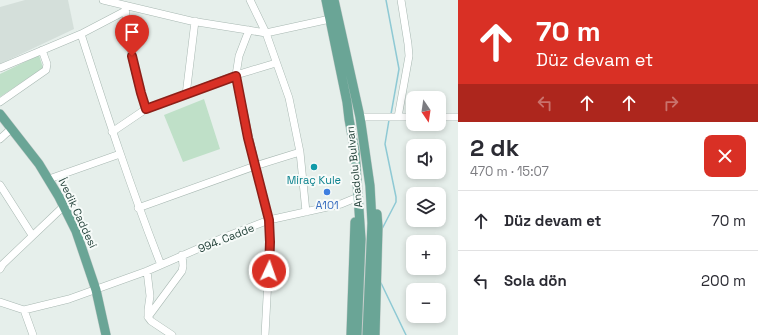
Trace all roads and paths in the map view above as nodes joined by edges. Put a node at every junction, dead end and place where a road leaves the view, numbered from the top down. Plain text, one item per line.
1 (102, 0) edge
2 (250, 0) edge
3 (326, 0) edge
4 (334, 0) edge
5 (401, 0) edge
6 (125, 8) junction
7 (330, 19) junction
8 (195, 22) junction
9 (249, 30) junction
10 (266, 33) junction
11 (81, 34) junction
12 (42, 50) junction
13 (276, 63) junction
14 (0, 68) edge
15 (236, 76) junction
16 (186, 95) junction
17 (0, 102) edge
18 (146, 109) junction
19 (0, 114) edge
20 (360, 117) junction
21 (393, 117) junction
22 (406, 117) edge
23 (446, 117) edge
24 (458, 117) edge
25 (11, 129) junction
26 (112, 132) junction
27 (0, 139) edge
28 (300, 152) junction
29 (120, 154) junction
30 (255, 166) junction
31 (49, 179) junction
32 (0, 185) edge
33 (370, 186) junction
34 (358, 197) junction
35 (64, 206) junction
36 (138, 208) junction
37 (306, 212) junction
38 (269, 220) junction
39 (32, 236) junction
40 (182, 256) junction
41 (1, 264) edge
42 (161, 265) junction
43 (147, 271) junction
44 (96, 290) junction
45 (0, 302) edge
46 (24, 310) junction
47 (148, 317) junction
48 (33, 335) edge
49 (106, 335) edge
50 (172, 335) edge
51 (265, 335) edge
52 (351, 335) edge
53 (357, 335) edge
54 (367, 335) edge
55 (375, 335) edge

1 - 6 street
2 - 10 street
3 - 7 main road, Anadolu Bulvarı
4 - 20 main road, Anadolu Bulvarı
5 - 21 street
6 - 8 street
6 - 11 street
6 - 18 street
7 - 10 street
7 - 34 main road, Anadolu Bulvarı
8 - 9 street
8 - 16 street
9 - 10 street
9 - 15 street
10 - 13 street
11 - 12 street
11 - 26 street
12 - 14 street
12 - 17 street
13 - 15 street
13 - 28 street
15 - 16 street
15 - 30 street
16 - 18 street
18 - 26 street
19 - 25 main road, İvedik Caddesi
20 - 21 street
20 - 33 main road, Anadolu Bulvarı
21 - 22 street
23 - 24 street
25 - 27 street
25 - 31 main road, İvedik Caddesi
26 - 29 street
28 - 30 street
28 - 37 street
29 - 31 street
29 - 36 street
30 - 36 street
30 - 38 street
31 - 35 main road, İvedik Caddesi
32 - 39 street
33 - 54 main road, Anadolu Bulvarı
33 - 55 main road
34 - 37 street, 994. Cadde
34 - 52 main road
34 - 53 main road, Anadolu Bulvarı
35 - 39 street
35 - 44 main road, İvedik Caddesi
36 - 42 street
37 - 38 street, 994. Cadde
38 - 40 street, 994. Cadde
38 - 51 street
39 - 41 street
40 - 42 street, 994. Cadde
40 - 47 street
42 - 43 street, 994. Cadde
43 - 44 street, 994. Cadde
43 - 47 street
44 - 46 street, 994. Cadde
44 - 49 main road, İvedik Caddesi
45 - 46 street
46 - 48 street
47 - 50 street

